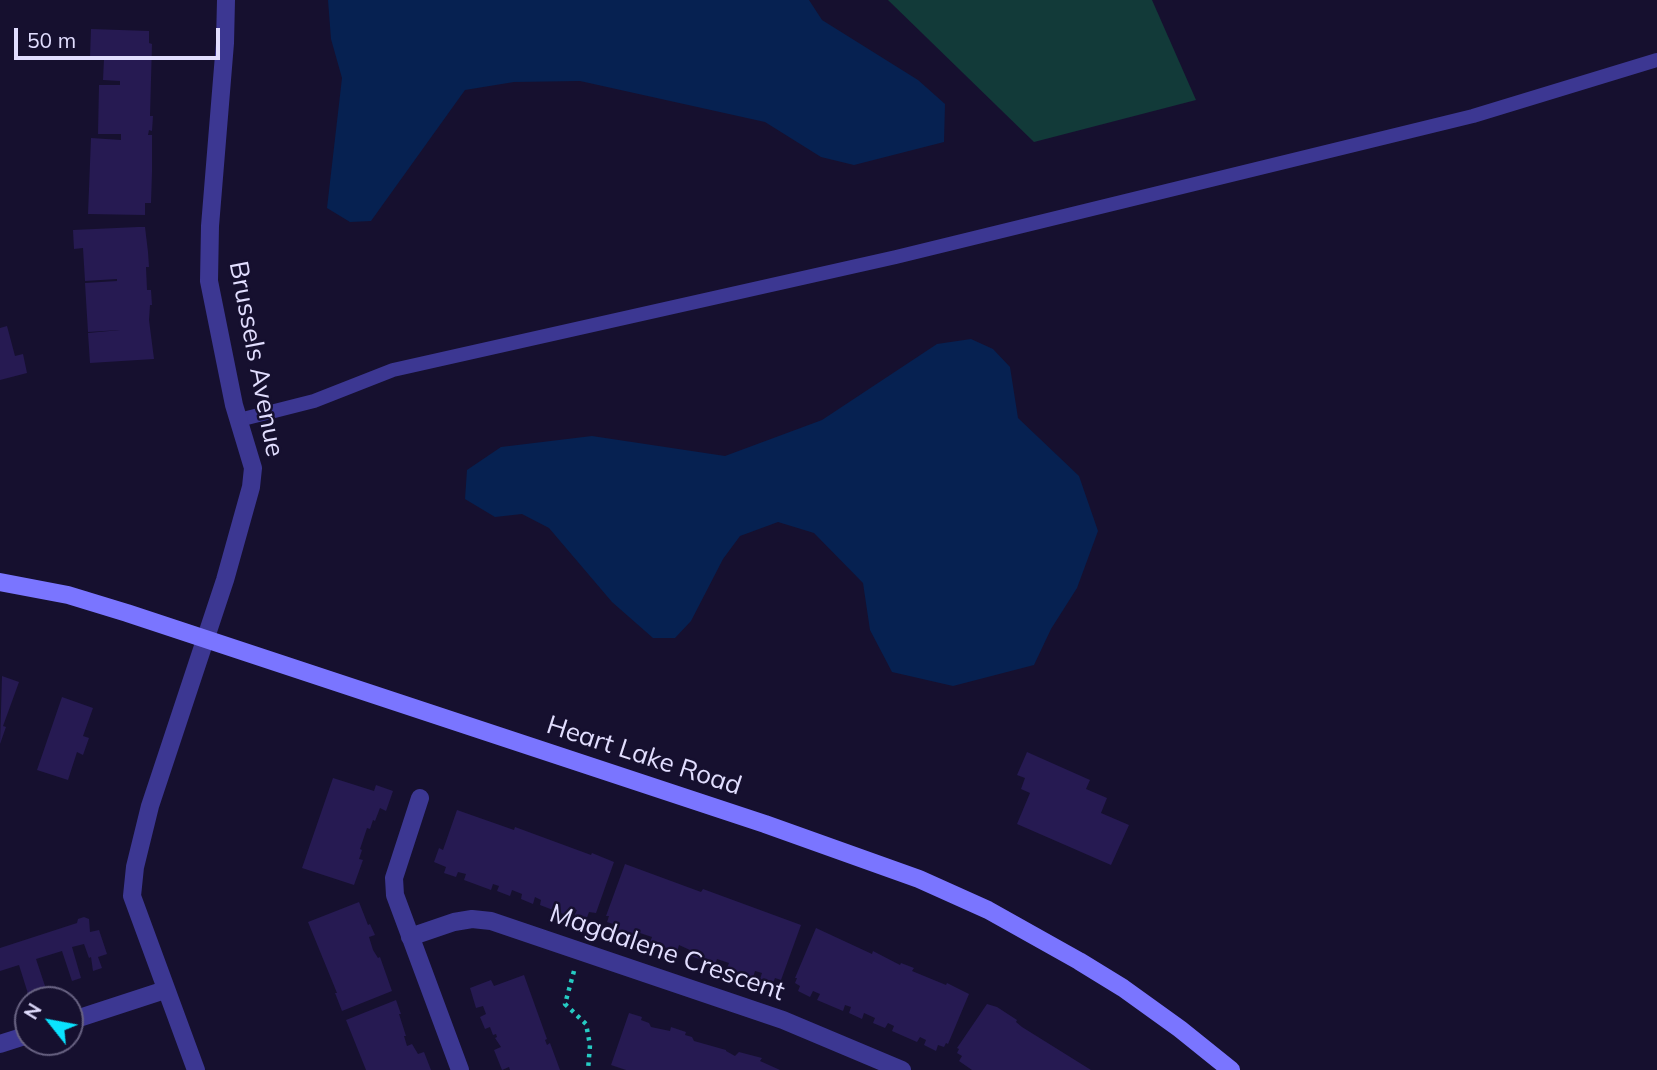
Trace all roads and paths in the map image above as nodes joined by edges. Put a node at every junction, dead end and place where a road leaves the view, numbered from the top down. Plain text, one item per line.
1 (226, 0) edge
2 (1657, 60) edge
3 (239, 420) junction
4 (0, 582) edge
5 (206, 638) junction
6 (420, 799) dead end
7 (410, 937) junction
8 (574, 970) dead end
9 (165, 990) junction
10 (84, 1016) edge
11 (196, 1070) edge
12 (460, 1070) edge
13 (588, 1070) edge
14 (902, 1070) edge
15 (1231, 1070) edge

1 - 3 street, Brussels Avenue
2 - 3 lane
3 - 5 street, Brussels Avenue
4 - 5 street, Heart Lake Road
5 - 9 street, Brussels Avenue
5 - 15 street, Heart Lake Road
6 - 7 street
7 - 12 street
7 - 14 street, Magdalene Crescent
8 - 13 path
9 - 10 street
9 - 11 street, Brussels Avenue

